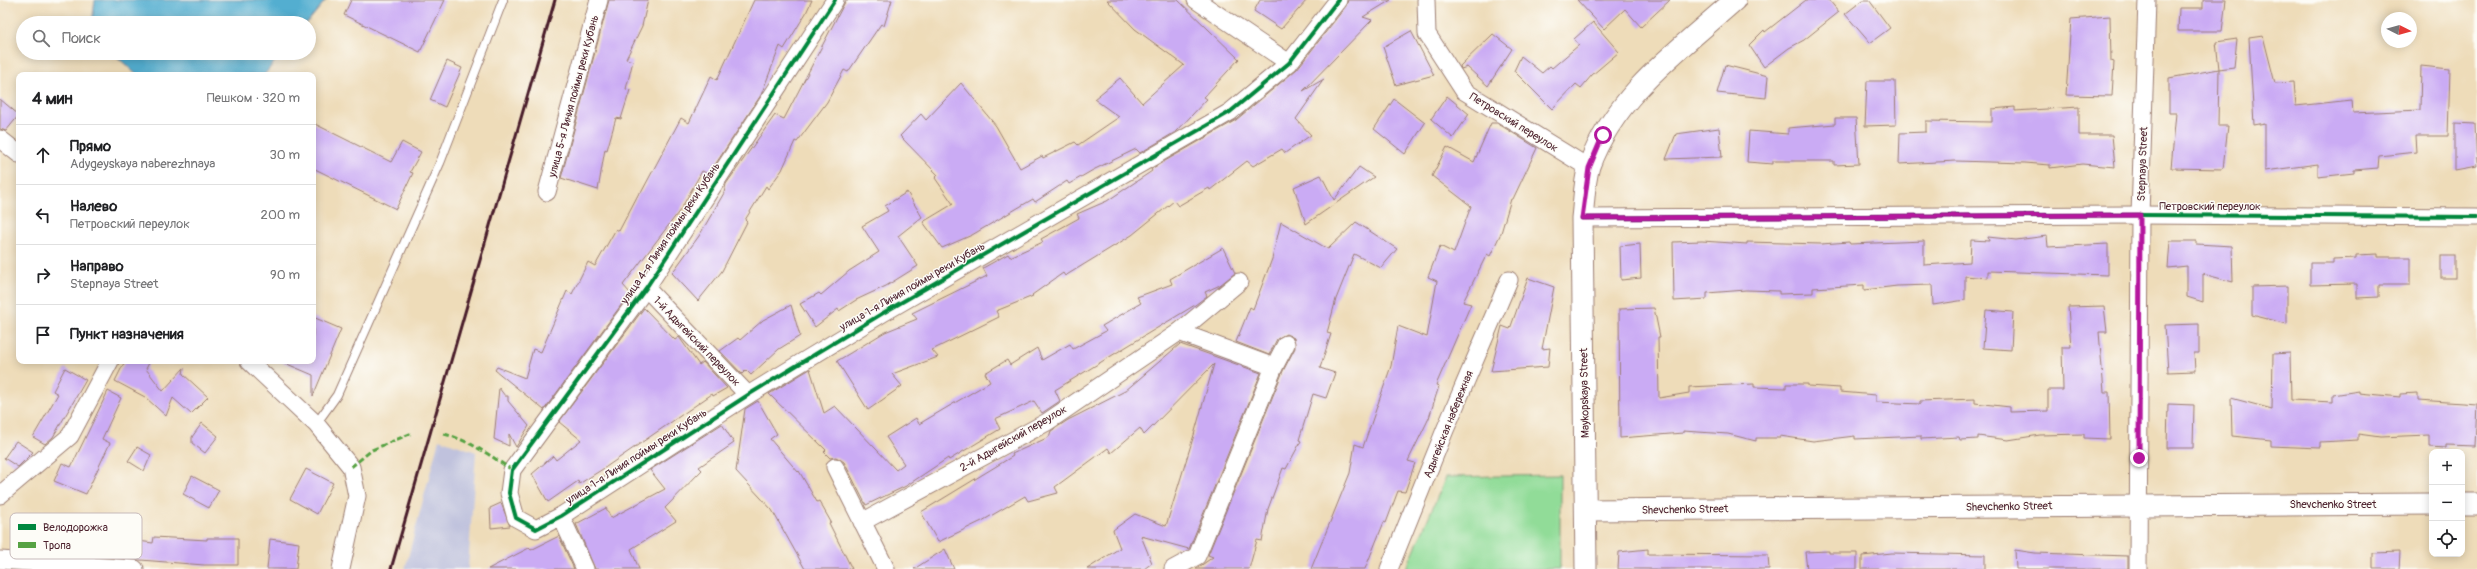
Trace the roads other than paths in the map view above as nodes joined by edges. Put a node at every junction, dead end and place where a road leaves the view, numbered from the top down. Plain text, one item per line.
1 (503, 0) edge
2 (599, 0) edge
3 (835, 0) edge
4 (1196, 0) edge
5 (1338, 0) edge
6 (1426, 0) edge
7 (1735, 0) edge
8 (2147, 0) edge
9 (1289, 63) junction
10 (0, 139) edge
11 (16, 152) edge
12 (1589, 168) junction
13 (547, 192) dead end
14 (2140, 215) junction
15 (2477, 217) edge
16 (1582, 218) junction
17 (1509, 280) dead end
18 (1239, 282) dead end
19 (646, 288) junction
20 (1179, 332) junction
21 (1286, 344) dead end
22 (108, 364) edge
23 (252, 364) edge
24 (1274, 367) junction
25 (748, 395) junction
26 (316, 424) junction
27 (835, 467) dead end
28 (512, 470) joint
29 (0, 495) edge
30 (2429, 504) edge
31 (2465, 504) edge
32 (2477, 504) edge
33 (2139, 505) junction
34 (1586, 510) junction
35 (561, 516) junction
36 (862, 522) junction
37 (0, 560) edge
38 (135, 569) edge
39 (341, 569) edge
40 (585, 569) edge
41 (886, 569) edge
42 (1173, 569) edge
43 (1389, 569) edge
44 (1586, 569) edge
45 (2138, 569) edge

1 - 26 lane
2 - 13 street, улица 5-я Линия поймы реки Кубань
3 - 19 street, улица 4-я Линия поймы реки Кубань
4 - 9 street
5 - 9 street, улица 1-я Линия поймы реки Кубань
6 - 12 street, Петровский переулок
7 - 12 street, Maykopskaya Street
8 - 14 street, Stepnaya Street
9 - 25 street, улица 1-я Линия поймы реки Кубань
10 - 11 street
12 - 16 street, Maykopskaya Street
14 - 15 street, Петровский переулок
14 - 16 street, Петровский переулок
14 - 33 street, Stepnaya Street
16 - 34 street, Maykopskaya Street
17 - 43 street, Адыгейская набережная
18 - 20 street, 2-й Адыгейский переулок
19 - 25 street, 1-й Адыгейский переулок
19 - 28 street, улица 4-я Линия поймы реки Кубань
20 - 24 street
20 - 36 street, 2-й Адыгейский переулок
21 - 24 street
22 - 29 street
23 - 26 street
24 - 42 street
25 - 35 street, улица 1-я Линия поймы реки Кубань
26 - 39 street
27 - 36 street
28 - 35 street, улица 1-я Линия поймы реки Кубань
30 - 33 street, Shevchenko Street
31 - 32 street
33 - 34 street, Shevchenko Street
33 - 45 street, Stepnaya Street
34 - 44 street, Maykopskaya Street
35 - 40 street
36 - 41 street
37 - 38 street

